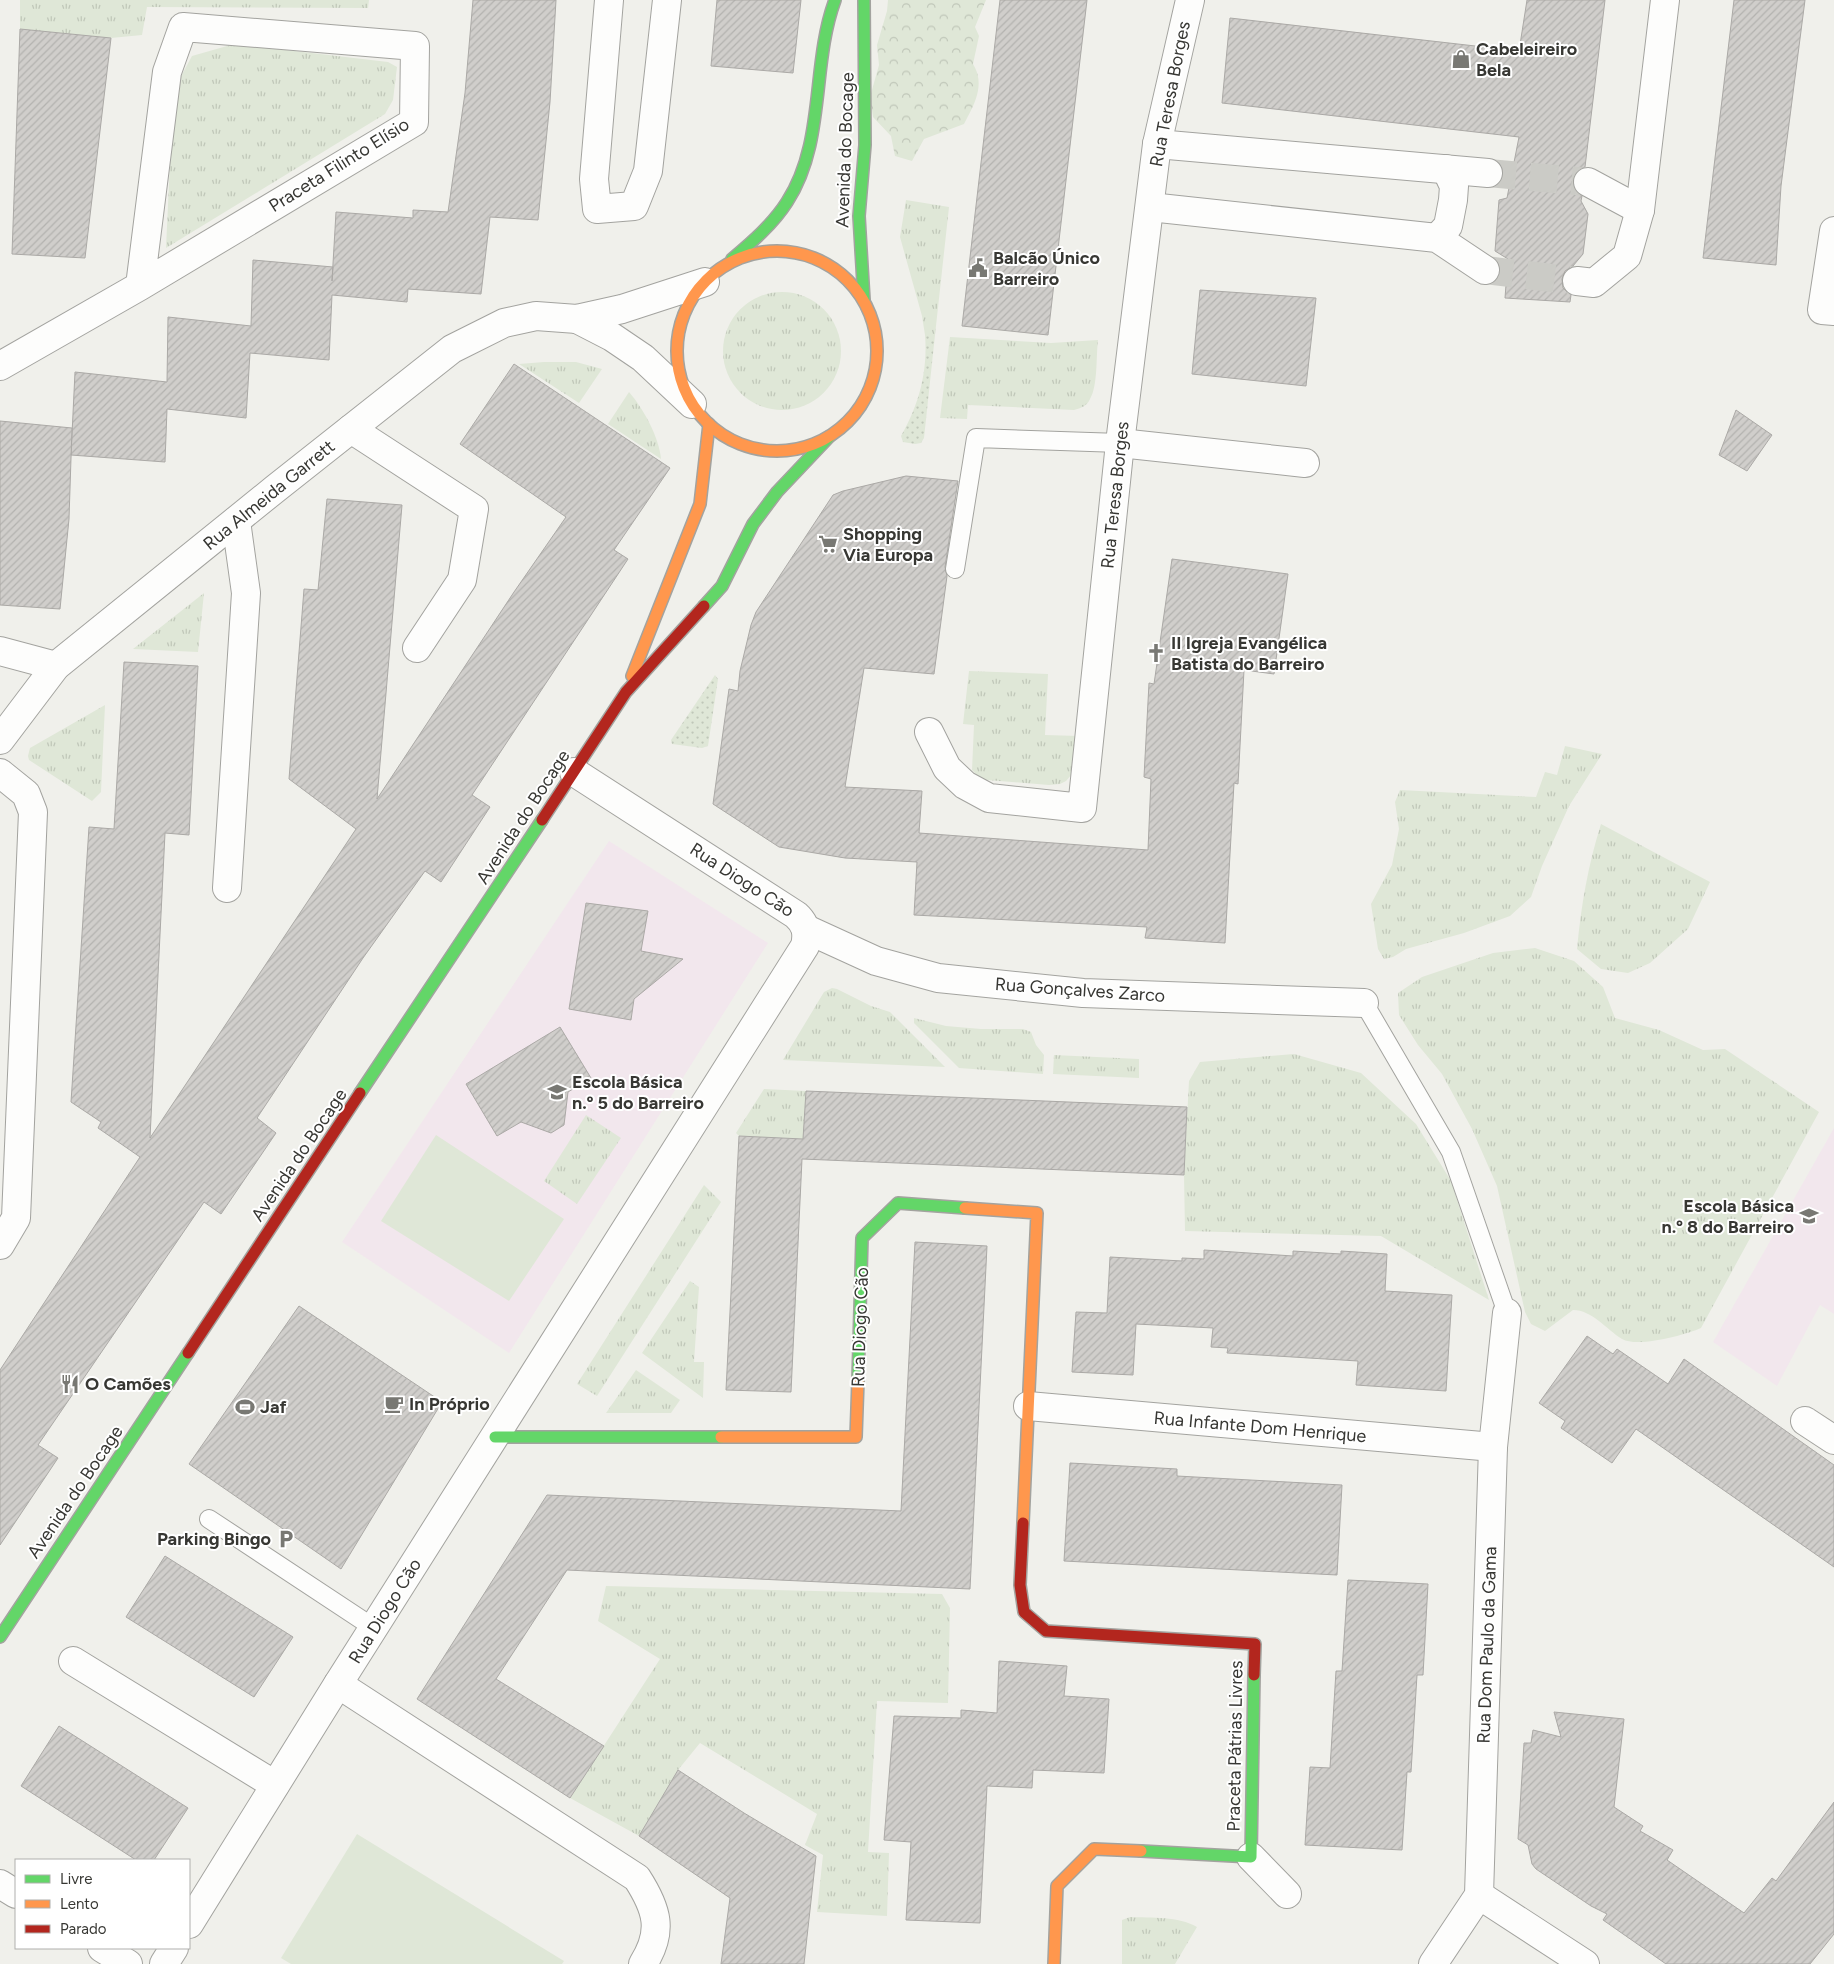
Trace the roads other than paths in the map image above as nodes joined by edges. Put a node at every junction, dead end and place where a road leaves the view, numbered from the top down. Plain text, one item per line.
1 (609, 0) edge
2 (667, 0) edge
3 (835, 0) edge
4 (864, 0) edge
5 (1190, 0) edge
6 (1665, 0) edge
7 (1158, 144) junction
8 (1446, 169) junction
9 (1488, 173) tunnel mouth
10 (1588, 182) tunnel mouth
11 (1150, 207) junction
12 (1640, 210) junction
13 (1834, 231) edge
14 (1437, 238) junction
15 (1485, 270) tunnel mouth
16 (715, 273) junction
17 (1576, 281) tunnel mouth
18 (140, 286) junction
19 (864, 300) junction
20 (1834, 311) edge
21 (577, 319) junction
22 (0, 366) edge
23 (700, 414) junction
24 (351, 429) junction
25 (829, 437) junction
26 (1120, 443) junction
27 (1305, 463) dead end
28 (236, 521) junction
29 (955, 569) dead end
30 (417, 648) dead end
31 (0, 651) edge
32 (56, 666) junction
33 (626, 692) junction
34 (929, 732) dead end
35 (0, 740) edge
36 (574, 772) junction
37 (0, 773) edge
38 (228, 888) dead end
39 (806, 929) junction
40 (1364, 1003) joint
41 (0, 1245) edge
42 (1507, 1312) joint
43 (1028, 1406) junction
44 (1805, 1421) dead end
45 (495, 1437) junction
46 (1834, 1440) edge
47 (1493, 1447) junction
48 (210, 1519) dead end
49 (374, 1628) junction
50 (0, 1636) edge
51 (73, 1661) dead end
52 (338, 1684) junction
53 (275, 1785) junction
54 (1251, 1856) junction
55 (0, 1884) edge
56 (15, 1893) edge
57 (1287, 1894) dead end
58 (1479, 1894) junction
59 (190, 1922) edge
60 (104, 1949) edge
61 (173, 1949) edge
62 (128, 1964) edge
63 (164, 1964) edge
64 (643, 1964) edge
65 (1054, 1964) edge
66 (1433, 1964) edge
67 (1585, 1964) edge

1 - 2 street
3 - 16 main road, Avenida do Bocage
4 - 19 main road, Avenida do Bocage
5 - 7 street, Rua Teresa Borges
6 - 12 street
7 - 8 street
7 - 11 street, Rua Teresa Borges
8 - 9 street
8 - 14 street
10 - 12 street
11 - 14 street
11 - 26 street, Rua Teresa Borges
12 - 17 street
13 - 20 street
14 - 15 street
16 - 19 main road
16 - 21 street, Rua Almeida Garrett
16 - 23 main road, Avenida do Bocage
18 - 18 street, Praceta Filinto Elísio
18 - 22 street, Praceta Filinto Elísio
19 - 25 main road
21 - 23 street, Rua Almeida Garrett
21 - 24 street, Rua Almeida Garrett
23 - 25 main road
23 - 33 main road, Avenida do Bocage
24 - 28 street, Rua Almeida Garrett
24 - 30 street
25 - 33 main road, Avenida do Bocage
26 - 27 street
26 - 29 lane
26 - 34 street, Rua Teresa Borges
28 - 32 street, Rua Almeida Garrett
28 - 38 street
31 - 32 street
32 - 35 street, Rua Almeida Garrett
33 - 36 main road, Avenida do Bocage
36 - 39 street, Rua Diogo Cão
36 - 50 main road, Avenida do Bocage
37 - 41 street
39 - 40 street, Rua Gonçalves Zarco
39 - 45 street, Rua Diogo Cão
40 - 42 lane
42 - 47 street, Rua Dom Paulo da Gama
43 - 45 main road, Rua Diogo Cão
43 - 47 street, Rua Infante Dom Henrique
43 - 54 main road, Praceta Pátrias Livres
44 - 46 street
45 - 49 street, Rua Diogo Cão
47 - 58 street, Rua Dom Paulo da Gama
48 - 49 lane
49 - 52 street, Rua Diogo Cão
51 - 53 street
52 - 53 street, Rua Diogo Cão
52 - 64 street
53 - 59 street, Rua Diogo Cão
54 - 57 street
54 - 65 main road, Praceta Pátrias Livres
55 - 56 street
58 - 66 street
58 - 67 street
60 - 62 street
61 - 63 street

